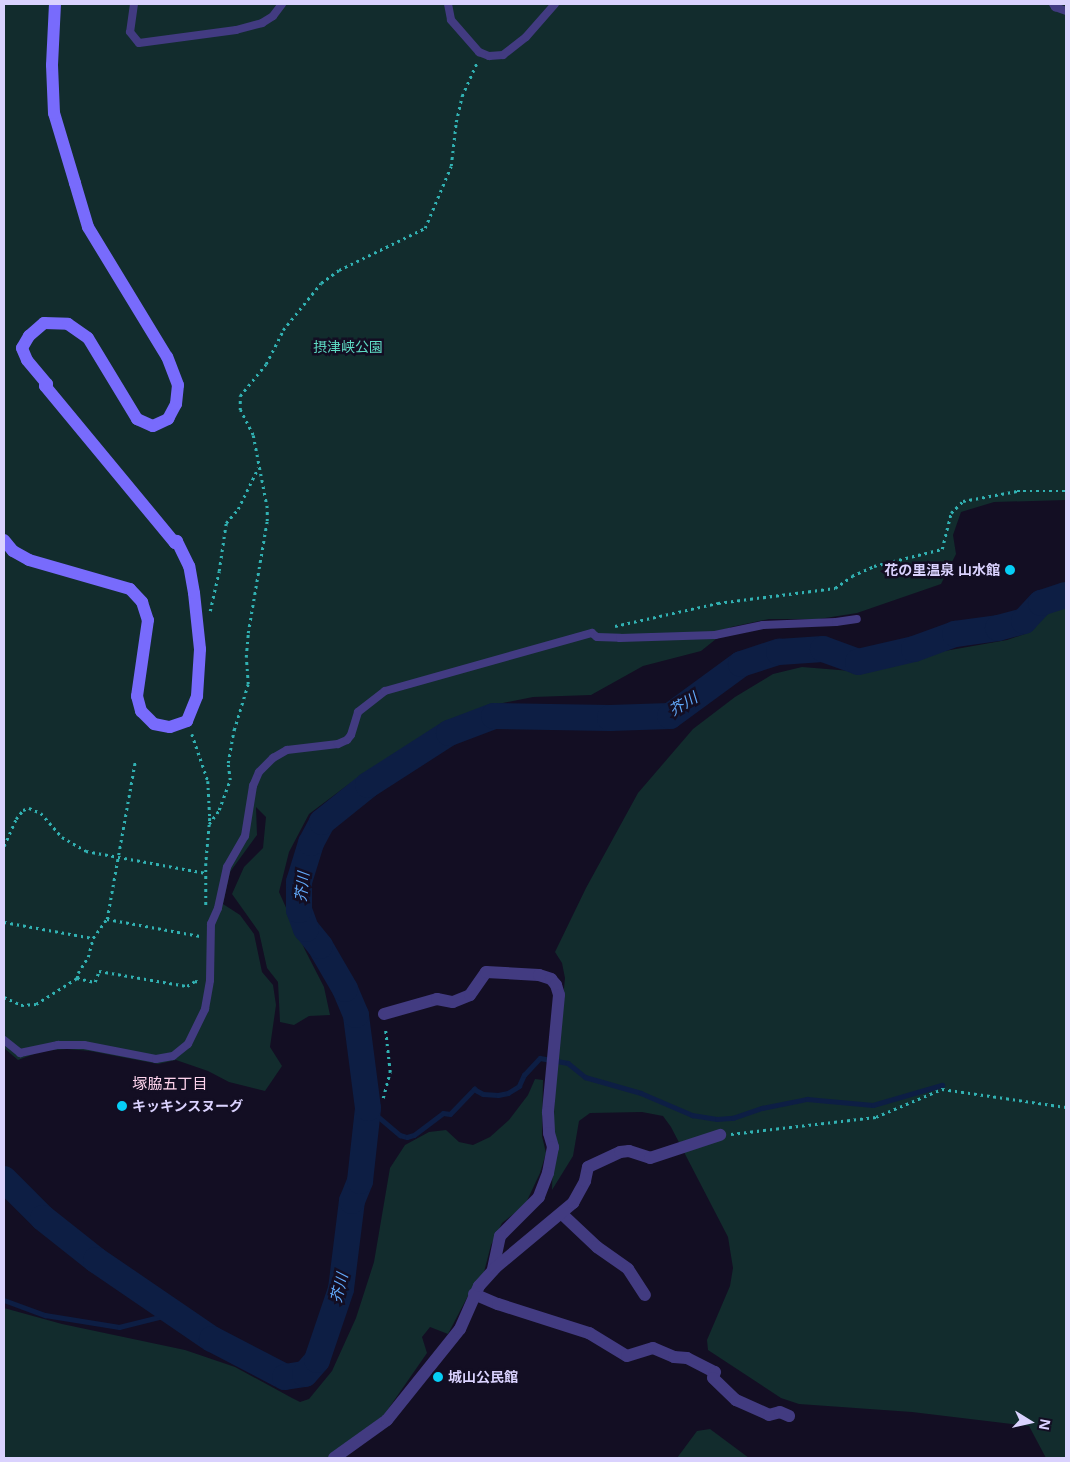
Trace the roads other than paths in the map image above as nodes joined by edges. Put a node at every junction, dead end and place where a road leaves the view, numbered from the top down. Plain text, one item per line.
1 (55, 4) edge
2 (134, 4) edge
3 (282, 4) edge
4 (448, 4) edge
5 (555, 4) edge
6 (1053, 4) edge
7 (1066, 11) edge
8 (4, 540) edge
9 (857, 619) dead end
10 (384, 1014) road end
11 (4, 1040) edge
12 (720, 1135) road end
13 (562, 1214) junction
14 (493, 1270) junction
15 (474, 1294) junction
16 (645, 1295) dead end
17 (788, 1416) dead end
18 (334, 1458) edge

1 - 8 street
2 - 3 lane
4 - 5 lane
6 - 7 lane
9 - 11 lane
10 - 14 street
12 - 13 street
13 - 14 street
13 - 16 street
14 - 15 street
15 - 17 street
15 - 18 street

